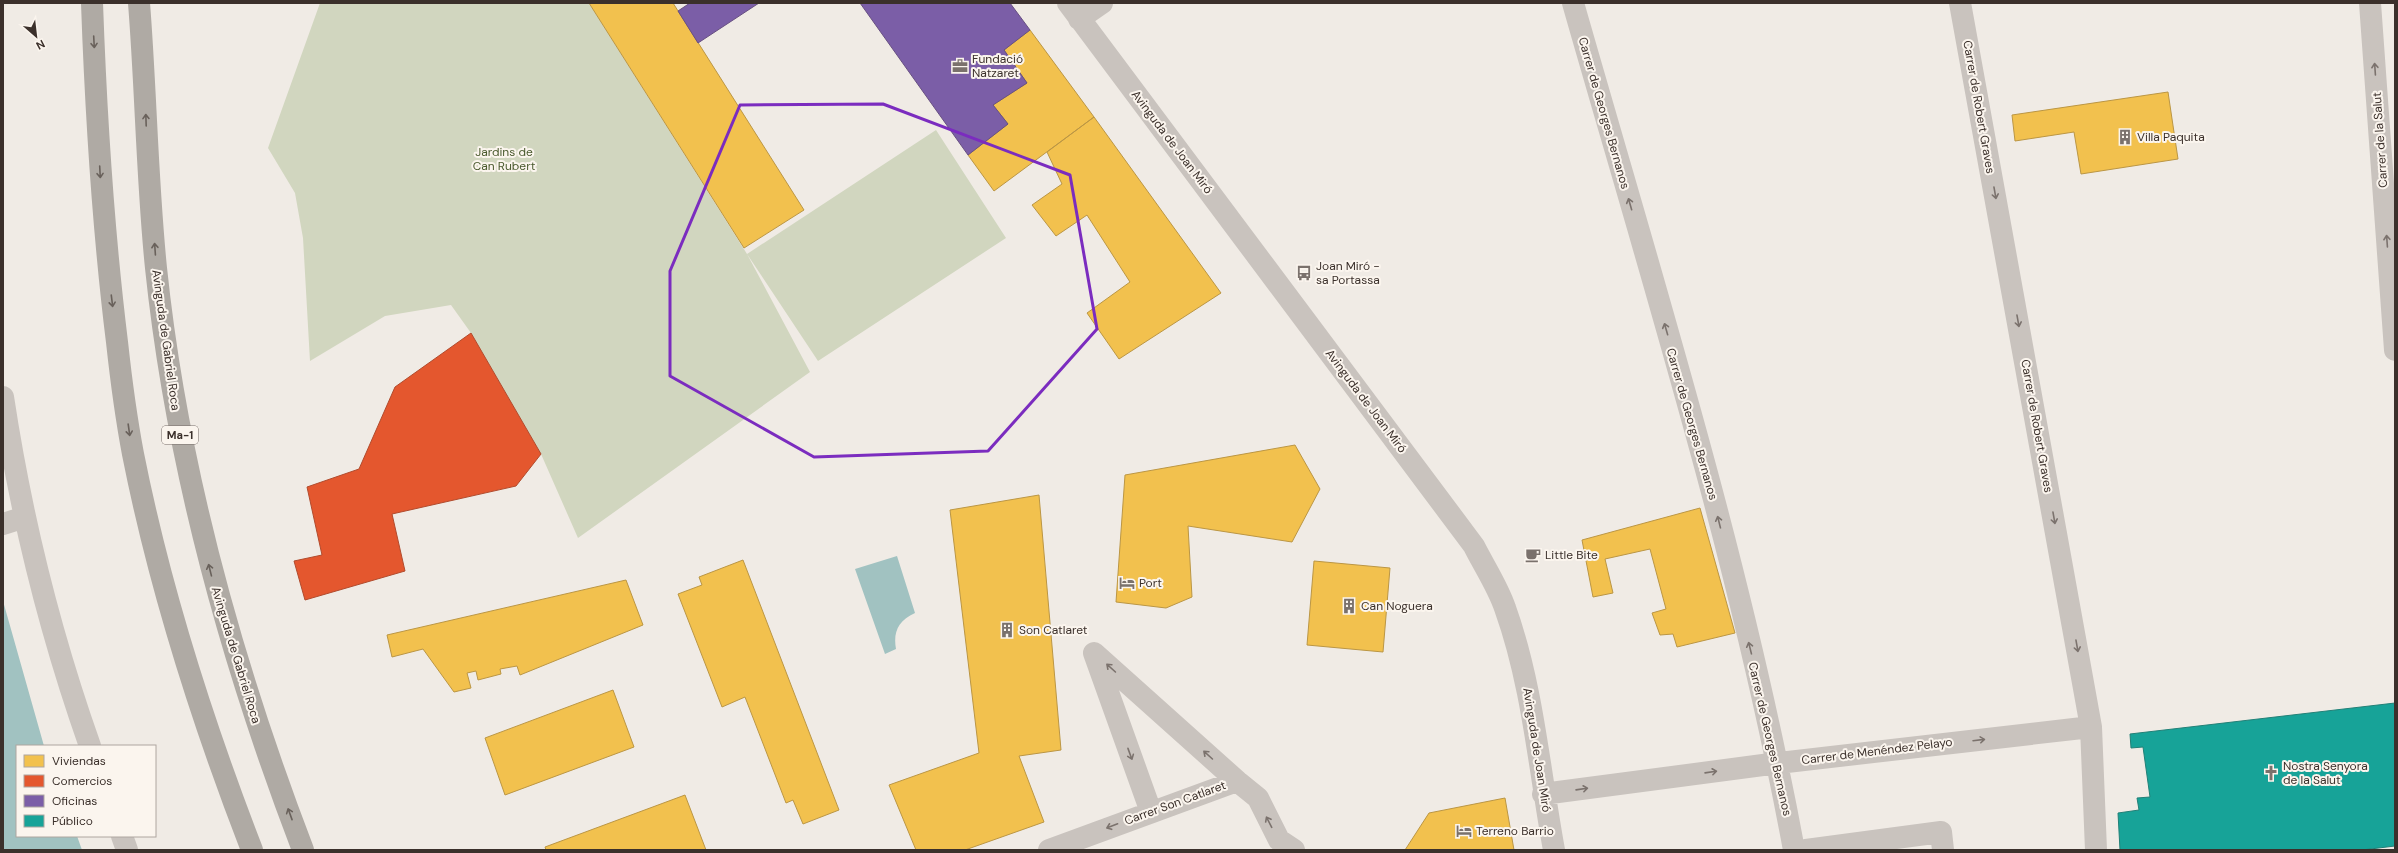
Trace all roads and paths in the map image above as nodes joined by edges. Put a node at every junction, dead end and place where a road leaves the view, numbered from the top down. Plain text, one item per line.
1 (92, 3) edge
2 (140, 3) edge
3 (1102, 3) edge
4 (1573, 3) edge
5 (1960, 3) edge
6 (2370, 3) edge
7 (1073, 11) edge
8 (2395, 350) edge
9 (3, 397) edge
10 (25, 516) junction
11 (3, 524) edge
12 (2091, 727) junction
13 (90, 745) edge
14 (1778, 763) junction
15 (1237, 781) junction
16 (1543, 794) junction
17 (1151, 812) junction
18 (122, 837) edge
19 (126, 850) edge
20 (252, 850) edge
21 (303, 850) edge
22 (1049, 850) edge
23 (1294, 850) edge
24 (1554, 850) edge
25 (1794, 850) edge
26 (1806, 850) edge
27 (1943, 850) edge
28 (2096, 850) edge

1 -> 20 highway
21 -> 2 highway, Avinguda de Gabriel Roca / Ma-1
3 - 7 street
14 -> 4 street, Carrer de Georges Bernanos
5 -> 12 street, Carrer de Robert Graves
8 -> 6 street, Carrer de la Salut
7 - 16 street, Avinguda de Joan Miró
9 - 10 street
10 - 11 street
10 - 13 street
14 -> 12 street, Carrer de Menéndez Pelayo
12 - 28 street, Carrer de Robert Graves
16 -> 14 street, Carrer de Menéndez Pelayo
14 - 25 street, Carrer de Georges Bernanos
15 - 17 street, Carrer Son Catlaret
15 -> 17 street
23 -> 15 street, Carrer Son Catlaret
16 - 24 street, Avinguda de Joan Miró
17 -> 22 street, Carrer Son Catlaret
18 - 19 street
26 - 27 street

